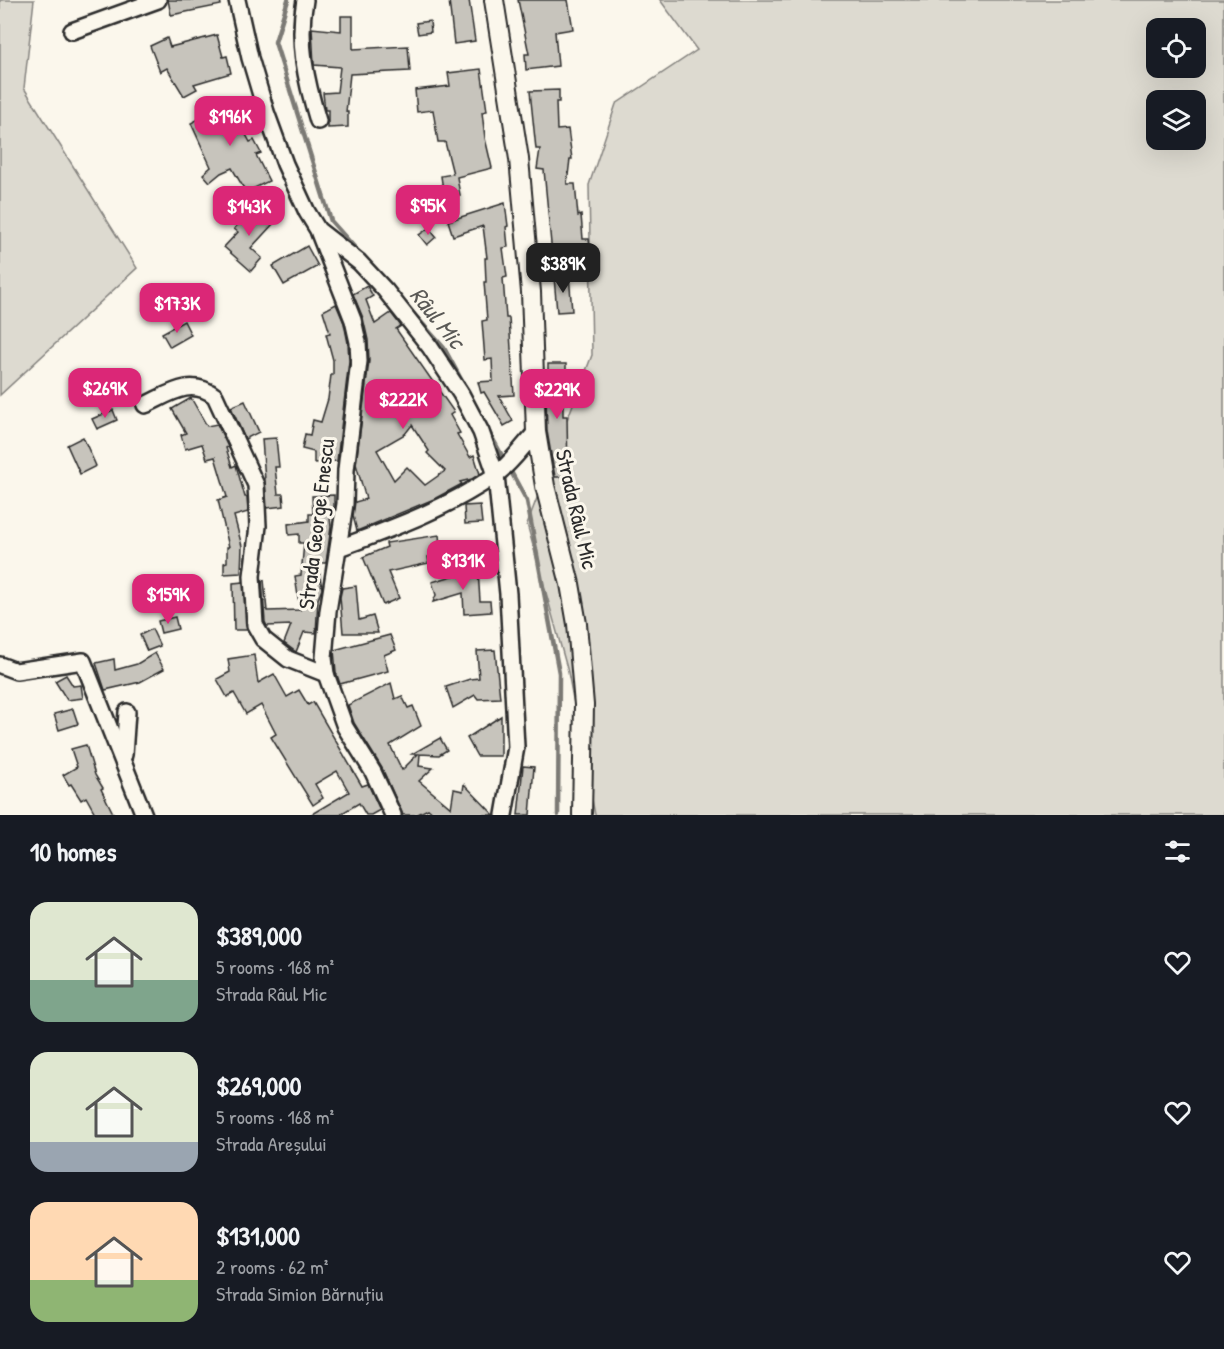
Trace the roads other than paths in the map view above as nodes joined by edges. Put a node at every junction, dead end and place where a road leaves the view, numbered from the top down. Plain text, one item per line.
1 (158, 0) edge
2 (237, 0) edge
3 (305, 0) edge
4 (494, 0) edge
5 (72, 31) dead end
6 (318, 121) dead end
7 (318, 230) junction
8 (145, 405) dead end
9 (536, 432) junction
10 (499, 471) junction
11 (339, 548) junction
12 (0, 665) edge
13 (326, 674) junction
14 (127, 712) dead end
15 (125, 764) junction
16 (144, 815) edge
17 (393, 815) edge
18 (504, 815) edge
19 (582, 815) edge

1 - 5 street
2 - 7 street, Strada George Enescu
3 - 6 street
4 - 9 street, Strada Râul Mic
7 - 10 street
7 - 11 street, Strada George Enescu
8 - 13 street
9 - 10 street
9 - 19 street, Strada Râul Mic
10 - 11 street
10 - 18 street
11 - 13 street, Strada George Enescu
12 - 15 street
13 - 17 street, Strada George Enescu
14 - 15 street
15 - 16 street

